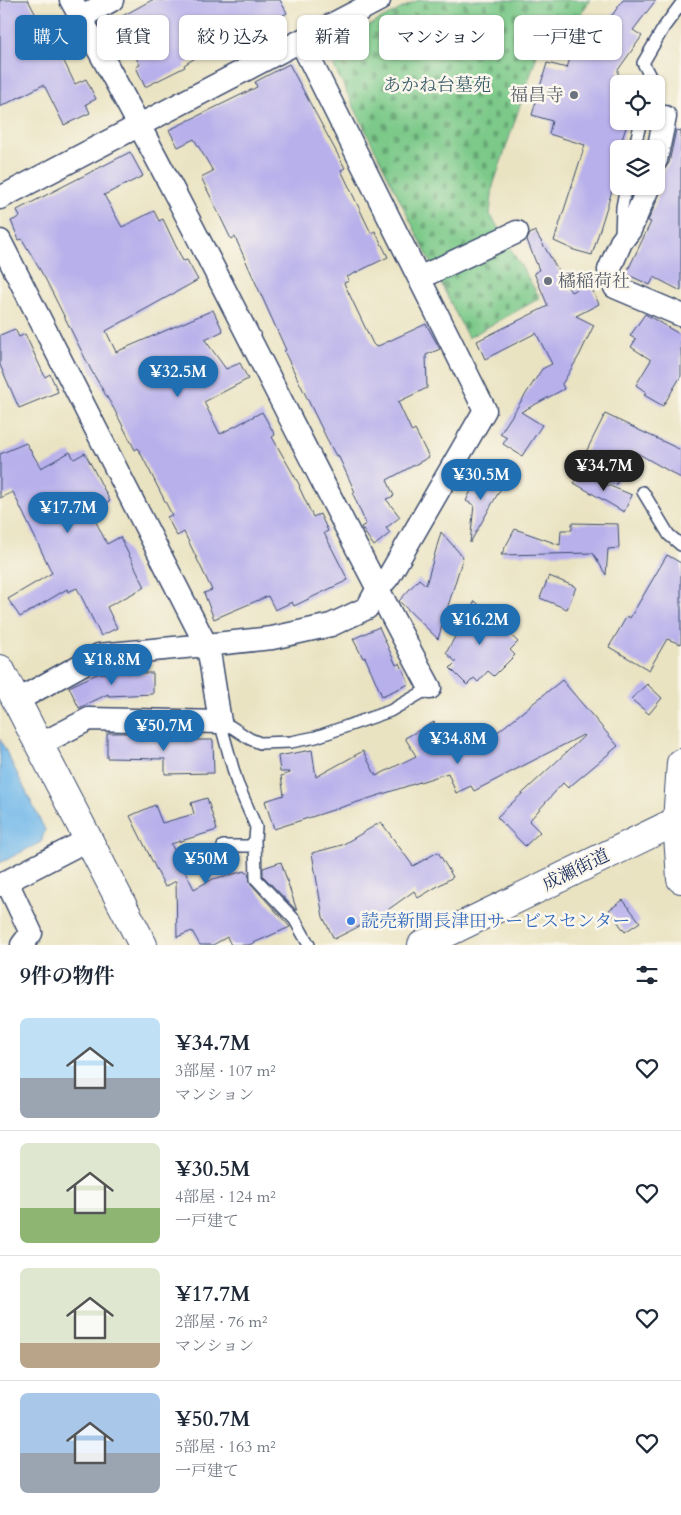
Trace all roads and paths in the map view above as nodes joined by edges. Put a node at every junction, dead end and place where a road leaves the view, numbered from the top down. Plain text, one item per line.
1 (112, 0) edge
2 (379, 0) edge
3 (681, 4) edge
4 (76, 9) edge
5 (351, 15) edge
6 (297, 44) edge
7 (310, 60) edge
8 (650, 75) edge
9 (140, 125) junction
10 (624, 195) edge
11 (645, 195) edge
12 (0, 198) edge
13 (517, 232) dead end
14 (0, 241) edge
15 (621, 242) junction
16 (419, 278) junction
17 (681, 315) edge
18 (643, 492) dead end
19 (681, 546) edge
20 (377, 590) junction
21 (206, 645) junction
22 (0, 668) edge
23 (430, 688) joint
24 (16, 701) junction
25 (220, 722) junction
26 (39, 745) junction
27 (681, 763) edge
28 (679, 820) edge
29 (89, 839) junction
30 (255, 840) junction
31 (223, 846) dead end
32 (681, 879) edge
33 (3, 884) edge
34 (22, 945) edge
35 (143, 945) edge
36 (309, 945) edge
37 (422, 945) edge

1 - 4 street
2 - 5 street
3 - 8 lane
4 - 9 street
6 - 9 street
7 - 16 street
9 - 12 street
9 - 20 street
10 - 15 lane
11 - 15 street
13 - 16 street
14 - 21 street
15 - 17 street
16 - 20 street
18 - 19 lane
20 - 21 street
20 - 23 street
21 - 24 street
21 - 25 street
22 - 24 street
23 - 25 lane
24 - 26 street
25 - 26 street
25 - 30 lane
26 - 29 street
27 - 28 street
28 - 32 street
28 - 37 street, 成瀬街道
29 - 33 street
29 - 35 street
30 - 31 lane
30 - 36 lane
33 - 34 street

